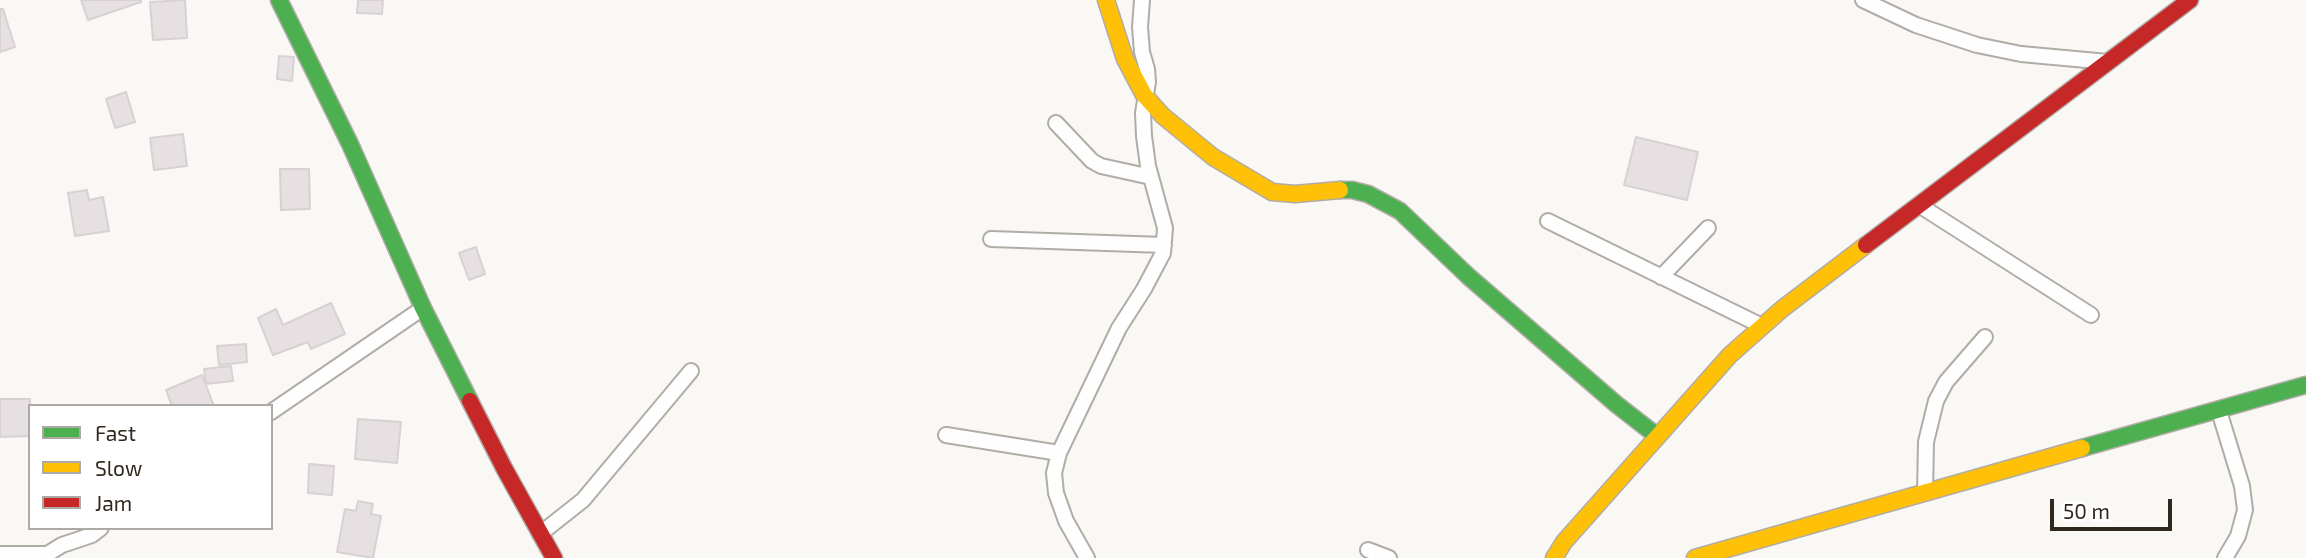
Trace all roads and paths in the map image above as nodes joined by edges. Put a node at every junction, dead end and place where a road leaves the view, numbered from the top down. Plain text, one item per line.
1 (279, 0) edge
2 (1106, 0) edge
3 (1142, 0) edge
4 (1863, 0) edge
5 (2190, 0) edge
6 (2108, 62) junction
7 (1144, 94) junction
8 (1056, 123) dead end
9 (1151, 177) junction
10 (1919, 205) junction
11 (1548, 221) dead end
12 (1708, 228) dead end
13 (991, 239) dead end
14 (1164, 245) junction
15 (1661, 276) junction
16 (423, 308) junction
17 (2091, 315) dead end
18 (1762, 326) junction
19 (1985, 337) dead end
20 (691, 372) dead end
21 (2306, 385) edge
22 (273, 411) edge
23 (2219, 411) junction
24 (946, 435) dead end
25 (1657, 436) junction
26 (1059, 453) junction
27 (1925, 493) junction
28 (98, 530) edge
29 (540, 534) junction
30 (1367, 550) dead end
31 (0, 554) edge
32 (43, 556) edge
33 (554, 558) edge
34 (1087, 558) edge
35 (1389, 558) edge
36 (1554, 558) edge
37 (1695, 558) edge
38 (2225, 558) edge

1 - 16 main road
2 - 7 main road
3 - 7 street
4 - 6 street
5 - 6 main road
6 - 10 main road
7 - 9 street
7 - 25 main road
8 - 9 street
9 - 14 street
10 - 17 street
10 - 18 main road
11 - 15 street
12 - 15 street
13 - 14 street
14 - 26 street
15 - 18 street
16 - 22 street
16 - 29 main road
18 - 25 main road
19 - 27 street
20 - 29 street
21 - 23 main road
23 - 27 main road
23 - 38 street
24 - 26 street
25 - 36 main road
26 - 34 street
27 - 37 main road
28 - 32 street
29 - 33 main road
30 - 35 street
31 - 32 street

